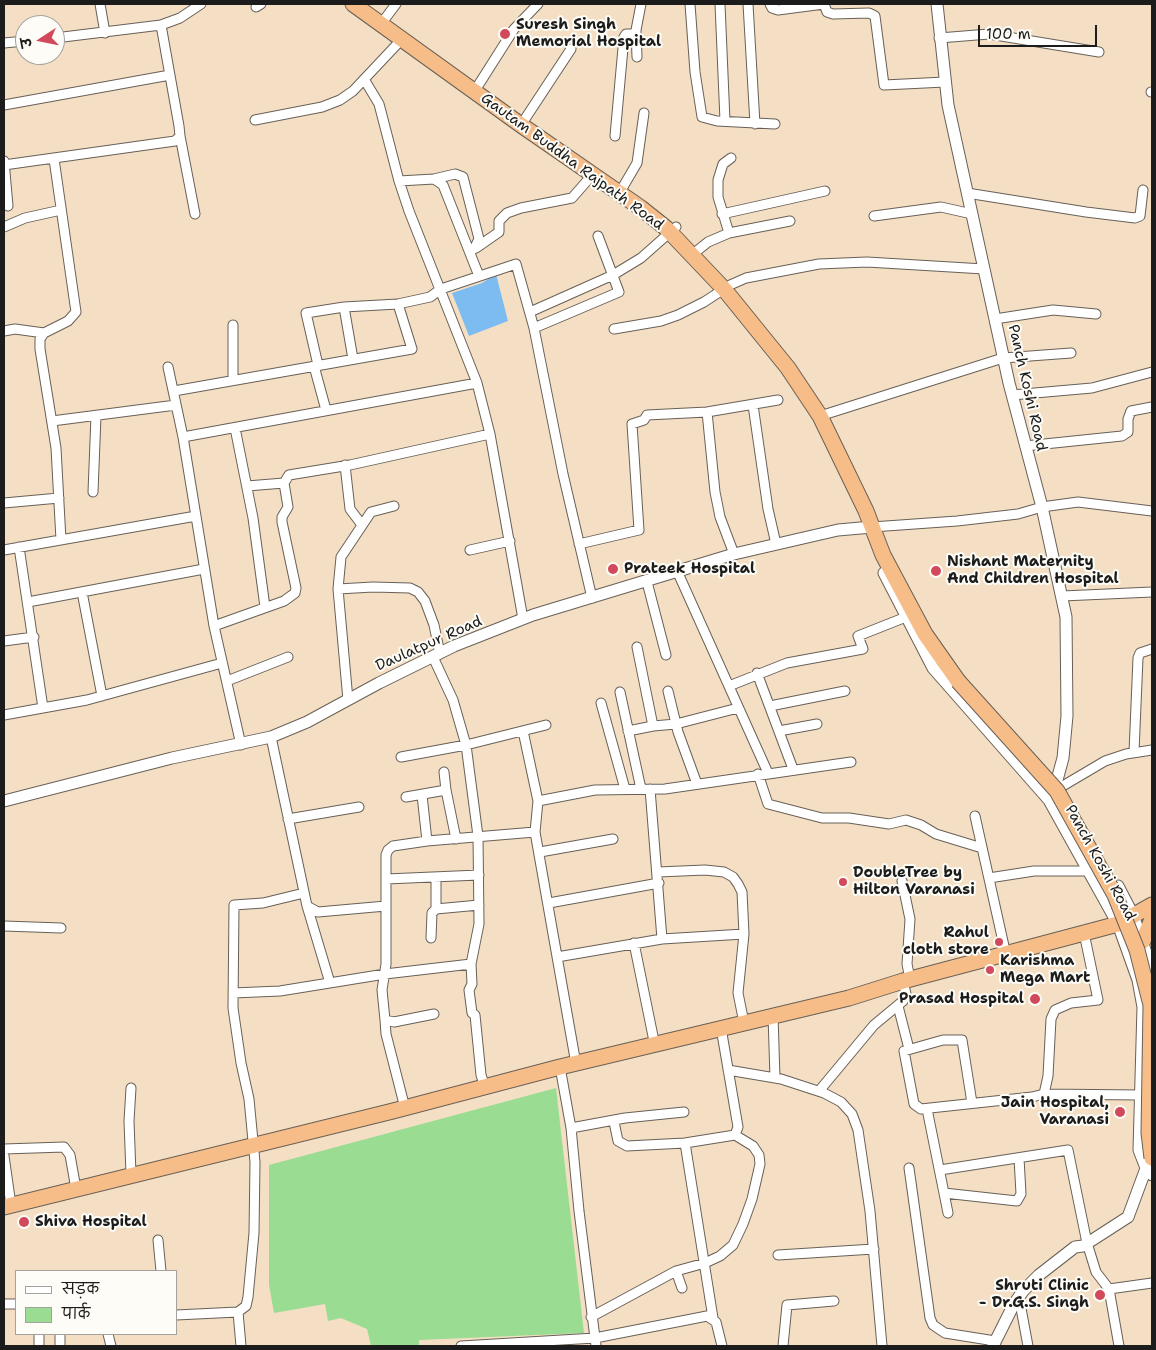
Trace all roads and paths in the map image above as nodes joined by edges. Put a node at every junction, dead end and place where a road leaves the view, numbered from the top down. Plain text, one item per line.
1 (100, 4) edge
2 (201, 4) edge
3 (353, 4) edge
4 (364, 4) edge
5 (396, 4) edge
6 (538, 4) edge
7 (641, 4) edge
8 (690, 4) edge
9 (720, 4) edge
10 (748, 4) edge
11 (770, 4) edge
12 (824, 4) edge
13 (937, 4) edge
14 (383, 21) junction
15 (161, 25) junction
16 (105, 33) junction
17 (636, 34) junction
18 (65, 37) edge
19 (939, 38) junction
20 (402, 39) junction
21 (571, 49) dead end
22 (1099, 52) dead end
23 (637, 57) dead end
24 (170, 75) junction
25 (364, 79) junction
26 (945, 82) junction
27 (476, 88) junction
28 (4, 105) edge
29 (644, 113) dead end
30 (255, 120) dead end
31 (523, 121) junction
32 (725, 122) junction
33 (755, 124) junction
34 (776, 124) dead end
35 (180, 136) junction
36 (615, 136) dead end
37 (731, 158) dead end
38 (4, 159) edge
39 (54, 159) junction
40 (4, 165) edge
41 (593, 174) junction
42 (434, 179) junction
43 (399, 181) junction
44 (622, 189) junction
45 (1142, 190) dead end
46 (824, 191) dead end
47 (967, 193) junction
48 (8, 206) dead end
49 (61, 210) junction
50 (195, 214) dead end
51 (722, 214) junction
52 (972, 214) junction
53 (874, 216) dead end
54 (790, 221) dead end
55 (4, 227) edge
56 (673, 230) junction
57 (729, 233) junction
58 (598, 236) dead end
59 (473, 250) junction
60 (698, 250) junction
61 (984, 269) junction
62 (613, 275) junction
63 (479, 276) junction
64 (727, 287) junction
65 (440, 289) junction
66 (398, 304) junction
67 (344, 306) junction
68 (530, 312) junction
69 (1096, 314) dead end
70 (995, 320) junction
71 (233, 325) dead end
72 (534, 328) junction
73 (614, 329) dead end
74 (4, 331) edge
75 (44, 333) junction
76 (1071, 353) dead end
77 (1003, 358) junction
78 (352, 359) junction
79 (316, 366) junction
80 (168, 367) dead end
81 (1152, 372) edge
82 (233, 380) junction
83 (477, 383) junction
84 (174, 391) junction
85 (1012, 395) junction
86 (778, 400) dead end
87 (176, 405) junction
88 (753, 405) junction
89 (1152, 407) edge
90 (326, 410) junction
91 (707, 412) junction
92 (823, 414) junction
93 (96, 416) junction
94 (52, 421) junction
95 (235, 428) junction
96 (490, 434) junction
97 (183, 437) junction
98 (1025, 446) junction
99 (345, 465) junction
100 (284, 483) junction
101 (247, 486) junction
102 (93, 492) dead end
103 (59, 498) junction
104 (4, 503) edge
105 (394, 506) dead end
106 (1042, 507) junction
107 (1152, 511) edge
108 (196, 516) junction
109 (362, 525) junction
110 (872, 527) junction
111 (61, 540) junction
112 (510, 541) junction
113 (579, 544) junction
114 (776, 544) junction
115 (19, 547) junction
116 (4, 550) edge
117 (470, 550) dead end
118 (734, 554) junction
119 (883, 555) junction
120 (204, 569) junction
121 (678, 573) junction
122 (647, 582) junction
123 (338, 589) junction
124 (82, 592) junction
125 (1152, 592) edge
126 (1062, 596) junction
127 (592, 598) junction
128 (28, 602) junction
129 (265, 607) junction
130 (906, 617) junction
131 (523, 619) junction
132 (214, 626) junction
133 (34, 637) junction
134 (4, 641) edge
135 (638, 647) dead end
136 (1152, 649) edge
137 (437, 655) junction
138 (666, 655) dead end
139 (288, 657) dead end
140 (222, 663) junction
141 (758, 673) junction
142 (227, 682) junction
143 (729, 686) junction
144 (668, 691) dead end
145 (845, 691) dead end
146 (620, 692) dead end
147 (102, 696) junction
148 (348, 700) junction
149 (601, 703) dead end
150 (770, 706) junction
151 (43, 708) junction
152 (738, 708) junction
153 (4, 715) edge
154 (676, 724) junction
155 (817, 724) dead end
156 (546, 725) dead end
157 (653, 726) junction
158 (523, 731) junction
159 (628, 731) junction
160 (779, 732) junction
161 (271, 738) junction
162 (241, 745) junction
163 (466, 745) junction
164 (1152, 750) edge
165 (1134, 752) junction
166 (401, 757) dead end
167 (851, 762) dead end
168 (793, 769) junction
169 (444, 772) dead end
170 (768, 773) junction
171 (758, 774) junction
172 (1059, 783) junction
173 (697, 784) junction
174 (625, 789) junction
175 (646, 789) junction
176 (446, 790) junction
177 (422, 795) junction
178 (406, 797) dead end
179 (4, 800) edge
180 (1049, 800) junction
181 (538, 801) junction
182 (359, 808) dead end
183 (975, 816) dead end
184 (288, 819) junction
185 (535, 832) junction
186 (478, 836) junction
187 (456, 839) junction
188 (614, 839) dead end
189 (427, 841) junction
190 (982, 848) junction
191 (540, 852) junction
192 (1088, 871) junction
193 (658, 872) junction
194 (479, 875) junction
195 (436, 877) junction
196 (989, 878) junction
197 (386, 879) junction
198 (902, 881) dead end
199 (659, 882) junction
200 (304, 893) junction
201 (549, 903) junction
202 (479, 905) junction
203 (1152, 905) edge
204 (307, 906) junction
205 (386, 906) junction
206 (436, 909) junction
207 (1133, 915) junction
208 (1118, 924) junction
209 (1151, 924) edge
210 (4, 926) edge
211 (61, 928) dead end
212 (744, 934) junction
213 (1084, 934) junction
214 (431, 938) dead end
215 (662, 939) junction
216 (1143, 941) junction
217 (634, 943) junction
218 (1006, 955) junction
219 (557, 958) junction
220 (471, 964) junction
221 (1152, 970) edge
222 (384, 974) junction
223 (907, 980) junction
224 (330, 983) junction
225 (1152, 986) edge
226 (1139, 990) junction
227 (233, 993) junction
228 (898, 1006) junction
229 (434, 1014) dead end
230 (773, 1015) junction
231 (385, 1020) junction
232 (744, 1023) junction
233 (721, 1028) junction
234 (655, 1046) junction
235 (908, 1049) junction
236 (576, 1064) junction
237 (560, 1068) junction
238 (728, 1070) junction
239 (775, 1078) junction
240 (485, 1087) junction
241 (131, 1088) dead end
242 (819, 1092) junction
243 (1044, 1094) junction
244 (1140, 1101) junction
245 (972, 1103) junction
246 (405, 1108) junction
247 (1152, 1108) edge
248 (927, 1109) junction
249 (684, 1112) dead end
250 (614, 1122) junction
251 (571, 1128) junction
252 (735, 1135) junction
253 (685, 1143) junction
254 (253, 1146) junction
255 (4, 1149) edge
256 (4, 1156) edge
257 (1020, 1158) junction
258 (1151, 1164) edge
259 (909, 1168) dead end
260 (940, 1170) junction
261 (131, 1174) junction
262 (76, 1189) junction
263 (944, 1193) junction
264 (7, 1206) edge
265 (948, 1213) dead end
266 (158, 1240) dead end
267 (1085, 1245) junction
268 (874, 1249) junction
269 (778, 1255) dead end
270 (705, 1263) junction
271 (161, 1270) edge
272 (676, 1271) junction
273 (1152, 1283) edge
274 (682, 1288) dead end
275 (1109, 1289) junction
276 (834, 1301) dead end
277 (1020, 1303) junction
278 (238, 1312) junction
279 (178, 1315) edge
280 (592, 1317) junction
281 (713, 1318) junction
282 (613, 1336) junction
283 (596, 1342) edge
284 (996, 1344) edge
285 (241, 1346) edge
286 (461, 1346) edge
287 (616, 1346) edge
288 (722, 1346) edge
289 (783, 1346) edge
290 (882, 1346) edge
291 (1028, 1346) edge
292 (1119, 1346) edge

1 - 16 street
2 - 15 street
3 - 14 highway, Gautam Buddha Rajpath Road
4 - 14 highway
5 - 14 street
6 - 27 street
7 - 17 street
8 - 32 street
9 - 32 street
10 - 33 street
11 - 12 street
12 - 26 street
13 - 19 street, Panch Koshi Road
14 - 20 highway, Gautam Buddha Rajpath Road
14 - 27 highway
15 - 16 street
15 - 24 street
16 - 18 street
17 - 23 street
17 - 36 street
19 - 22 street
19 - 26 street, Panch Koshi Road
20 - 25 street
20 - 27 highway, Gautam Buddha Rajpath Road
21 - 31 street
24 - 28 street
24 - 35 street
25 - 30 street
25 - 43 street
26 - 47 street, Panch Koshi Road
27 - 31 highway, Gautam Buddha Rajpath Road
29 - 44 street
31 - 41 highway, Gautam Buddha Rajpath Road
31 - 44 highway
32 - 33 street
33 - 34 street
35 - 39 street
35 - 50 street
37 - 51 street
38 - 40 street
39 - 40 street
39 - 49 street
40 - 48 street
41 - 44 highway, Gautam Buddha Rajpath Road
41 - 59 street
42 - 43 street
42 - 59 street
42 - 59 street
43 - 65 street
44 - 56 highway, Gautam Buddha Rajpath Road
45 - 47 street
46 - 51 street
47 - 52 street, Panch Koshi Road
49 - 55 street
49 - 75 street
51 - 57 street
52 - 53 street
52 - 61 street, Panch Koshi Road
54 - 57 street
56 - 60 highway
56 - 62 street
56 - 64 highway, Gautam Buddha Rajpath Road
57 - 60 street
58 - 62 street
59 - 63 street
60 - 64 highway
61 - 64 street
61 - 70 street, Panch Koshi Road
62 - 68 street
62 - 72 street
63 - 65 street
63 - 68 street
64 - 73 street
64 - 92 highway, Gautam Buddha Rajpath Road
65 - 66 street
65 - 83 street
66 - 67 street
66 - 78 street
67 - 78 street
67 - 79 street
68 - 72 street
69 - 70 street
70 - 77 street, Panch Koshi Road
71 - 82 street
72 - 113 street
74 - 75 street
75 - 94 street
76 - 77 street
77 - 85 street, Panch Koshi Road
77 - 92 street
78 - 79 street
79 - 82 street
79 - 90 street
80 - 84 street
81 - 85 street
82 - 84 street
83 - 90 street
83 - 96 street
84 - 87 street
85 - 98 street, Panch Koshi Road
86 - 88 street
87 - 93 street
87 - 97 street
88 - 91 street
88 - 114 street
89 - 98 street
90 - 95 street
91 - 113 street
91 - 118 street
92 - 110 highway, Gautam Buddha Rajpath Road
93 - 94 street
93 - 102 street
94 - 103 street
95 - 97 street
95 - 101 street
96 - 99 street
96 - 112 street
97 - 108 street
98 - 106 street, Panch Koshi Road
99 - 100 street
99 - 109 street
100 - 101 street
100 - 129 street
101 - 129 street
103 - 104 street
103 - 111 street
105 - 109 street
106 - 107 street
106 - 110 street
106 - 126 street, Panch Koshi Road
108 - 111 street
108 - 120 street
109 - 123 street
110 - 114 street, Daulatpur Road
110 - 119 highway, Gautam Buddha Rajpath Road
111 - 115 street
112 - 117 street
112 - 131 street
113 - 127 street
114 - 118 street, Daulatpur Road
115 - 116 street
115 - 128 street
118 - 121 street, Daulatpur Road
119 - 130 street
119 - 172 street
119 - 258 highway, Gautam Buddha Rajpath Road, bridge
120 - 124 street
120 - 132 street
121 - 122 street, Daulatpur Road
121 - 143 street
122 - 127 street, Daulatpur Road
122 - 138 street
123 - 137 street
123 - 148 street
124 - 128 street
124 - 147 street
125 - 126 street
126 - 172 street, Panch Koshi Road
127 - 131 street, Daulatpur Road
128 - 133 street
129 - 132 street
130 - 141 street
130 - 180 street
131 - 137 street, Daulatpur Road
132 - 140 street
133 - 134 street
133 - 151 street
135 - 157 street
136 - 165 street
137 - 148 street, Daulatpur Road
137 - 163 street
139 - 142 street
140 - 142 street
140 - 147 street
141 - 143 street
141 - 150 street
142 - 162 street
143 - 152 street
144 - 154 street
145 - 150 street
146 - 159 street
147 - 151 street
148 - 161 street, Daulatpur Road
149 - 174 street
150 - 160 street
151 - 153 street
152 - 154 street
152 - 170 street
154 - 157 street
154 - 173 street
155 - 160 street
156 - 158 street
157 - 159 street
158 - 163 street
158 - 181 street
159 - 175 street
160 - 168 street
161 - 162 street, Daulatpur Road
161 - 184 street
162 - 179 street, Daulatpur Road
163 - 166 street
163 - 186 street
164 - 165 street
165 - 172 street
167 - 168 street
168 - 170 street
169 - 176 street
170 - 171 street
171 - 173 street
171 - 190 street
172 - 180 street, Panch Koshi Road
172 - 207 street, Panch Koshi Road
173 - 175 street
174 - 175 street
174 - 181 street
175 - 193 street
176 - 177 street
176 - 187 street
177 - 178 street
177 - 189 street
180 - 192 street, Panch Koshi Road
181 - 185 street
182 - 184 street
183 - 190 street
184 - 200 street
185 - 186 street
185 - 191 street
186 - 187 street
186 - 194 street
187 - 189 street
188 - 191 street
189 - 197 street
190 - 196 street
191 - 201 street
192 - 196 street
192 - 208 street, Panch Koshi Road
193 - 199 street
193 - 212 street
194 - 195 street
194 - 202 street
195 - 197 street
195 - 206 street
196 - 218 street
197 - 205 street
198 - 223 street
199 - 201 street
199 - 215 street
200 - 204 street
200 - 227 street
201 - 219 street
202 - 206 street
202 - 220 street
203 - 207 highway
204 - 205 street
204 - 224 street
205 - 222 street
206 - 214 street
207 - 208 highway
207 - 216 street, Panch Koshi Road
208 - 213 highway
208 - 226 street, Panch Koshi Road
209 - 216 highway
210 - 211 street
212 - 215 street
212 - 232 street
213 - 218 highway
213 - 243 street
215 - 217 street
216 - 221 street, Panch Koshi Road
217 - 219 street
217 - 234 street
218 - 223 highway
219 - 236 street
220 - 222 street
220 - 240 street
222 - 224 street
222 - 231 street
223 - 228 street
223 - 230 highway
224 - 227 street
225 - 226 street
226 - 244 street, Panch Koshi Road
227 - 254 street
228 - 235 street
228 - 242 street
229 - 231 street
230 - 232 highway
230 - 239 street
231 - 246 street
232 - 233 highway
233 - 234 highway
233 - 238 street
234 - 236 highway
235 - 245 street
235 - 248 street
236 - 237 highway
237 - 240 highway
237 - 251 street
238 - 239 street
238 - 252 street
239 - 242 street
240 - 246 highway
241 - 261 street
242 - 268 street
243 - 244 street
243 - 245 street
244 - 247 street
244 - 258 street, Panch Koshi Road
245 - 248 street
246 - 254 highway
248 - 260 street
249 - 250 street
250 - 251 street
250 - 253 street
251 - 280 street
252 - 253 street
252 - 270 street
253 - 270 street
254 - 261 highway
254 - 278 street
255 - 262 street
256 - 264 street
257 - 260 street
257 - 263 street
257 - 267 street
258 - 267 street
259 - 284 street
260 - 263 street
261 - 262 highway
262 - 264 highway
263 - 265 street
266 - 271 street
267 - 275 street
267 - 277 street
267 - 284 street
268 - 269 street
268 - 290 street
270 - 272 street
270 - 281 street
272 - 274 street
272 - 280 street
273 - 275 street
275 - 292 street
276 - 289 street
277 - 284 street
277 - 291 street
278 - 279 street
278 - 285 street
280 - 283 street
281 - 282 street
281 - 288 street
282 - 283 street
282 - 287 street
283 - 286 street

